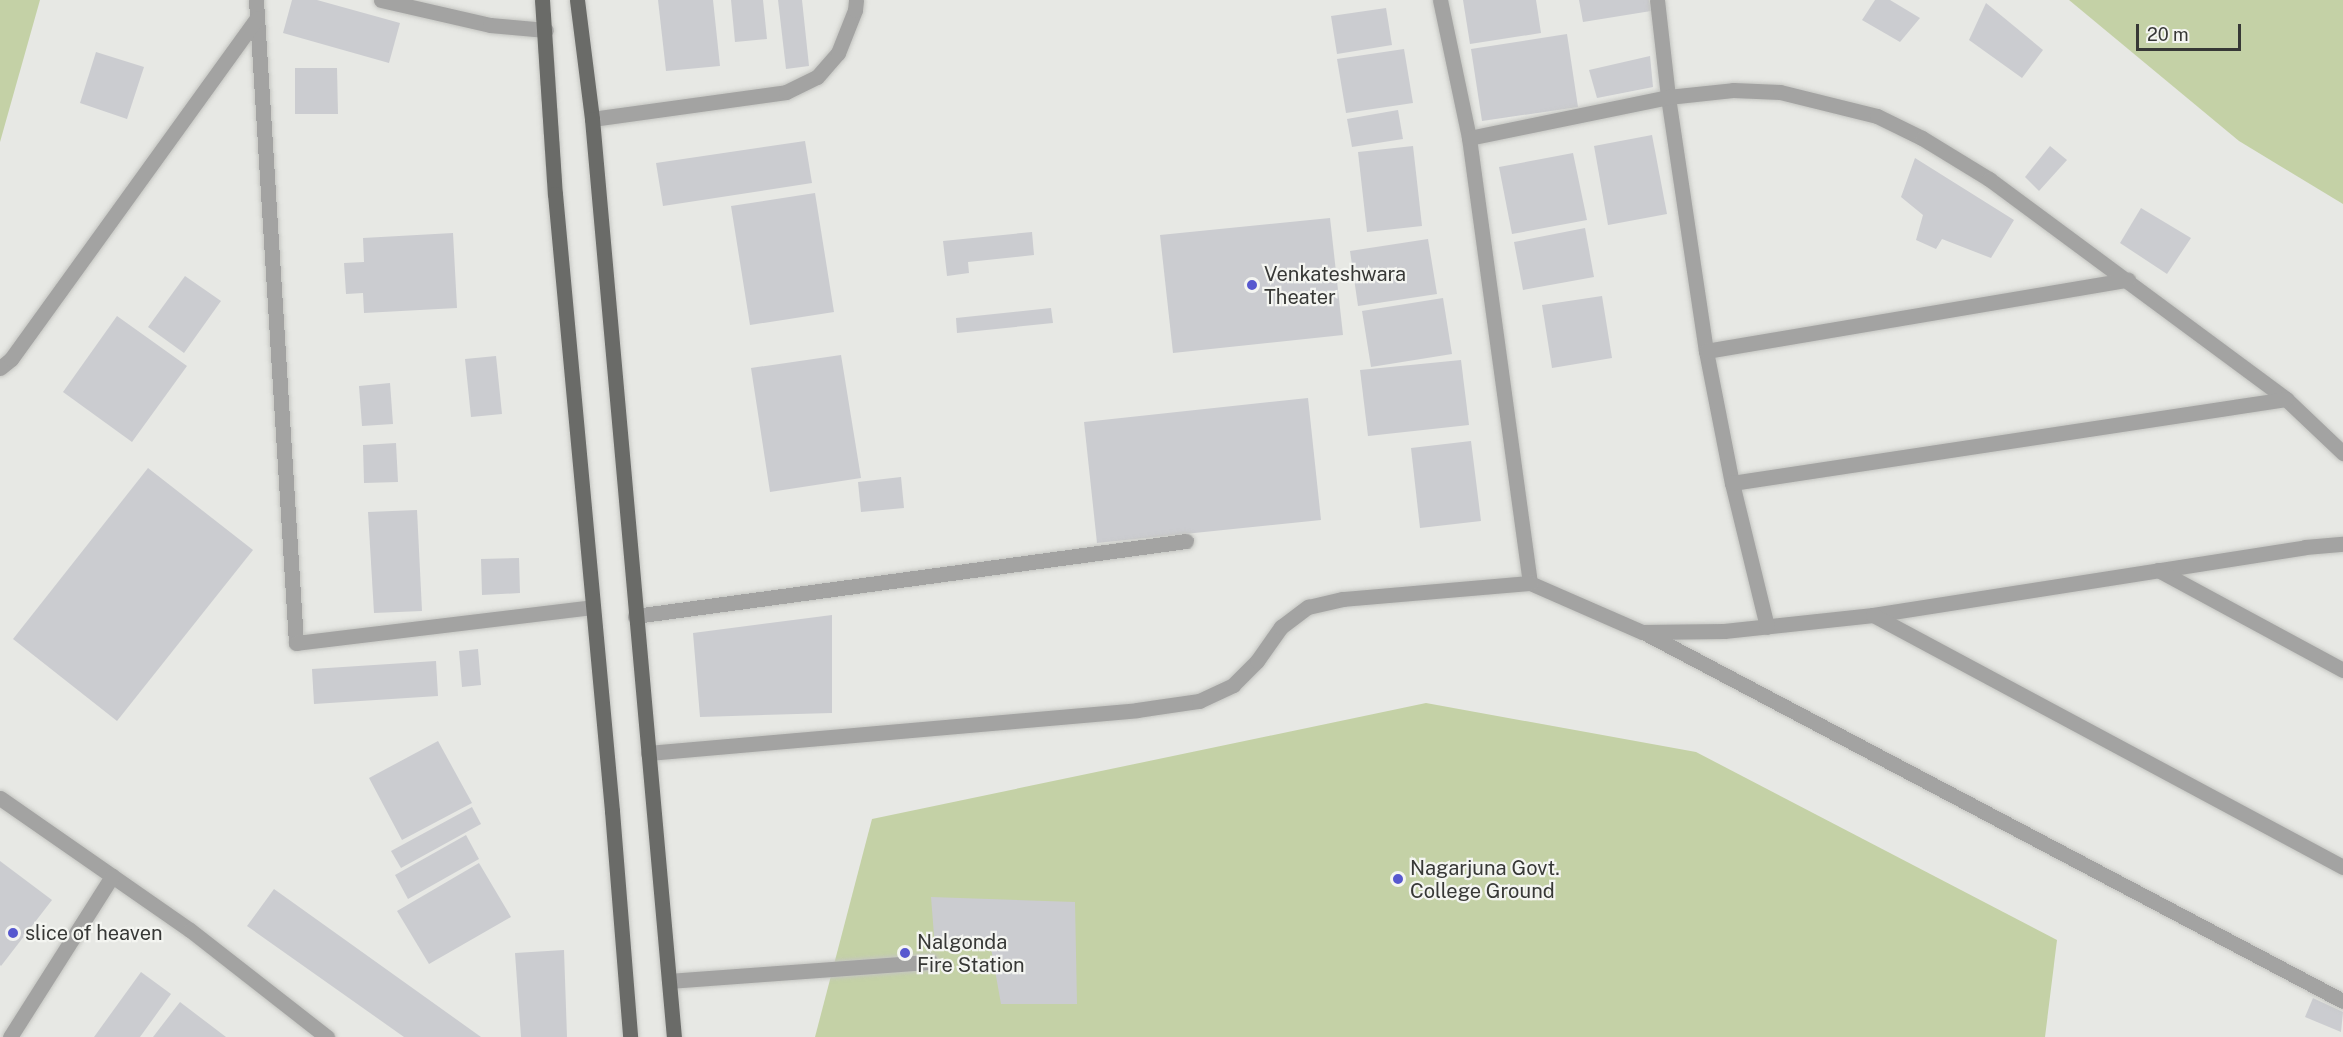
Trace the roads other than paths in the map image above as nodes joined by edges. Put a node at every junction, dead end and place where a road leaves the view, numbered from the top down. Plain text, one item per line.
1 (256, 0) edge
2 (381, 0) edge
3 (542, 0) edge
4 (578, 0) edge
5 (856, 0) edge
6 (1440, 0) edge
7 (1657, 0) edge
8 (257, 18) junction
9 (546, 30) junction
10 (1668, 97) junction
11 (592, 119) junction
12 (1469, 138) junction
13 (2128, 280) junction
14 (1706, 351) junction
15 (0, 368) edge
16 (2286, 399) junction
17 (2343, 453) edge
18 (1732, 483) junction
19 (1186, 541) dead end
20 (2343, 544) edge
21 (2158, 570) junction
22 (1530, 583) junction
23 (593, 607) junction
24 (1873, 615) junction
25 (635, 616) junction
26 (1767, 627) junction
27 (1642, 632) junction
28 (2343, 670) edge
29 (648, 753) junction
30 (0, 798) edge
31 (2343, 867) edge
32 (112, 876) junction
33 (930, 962) dead end
34 (669, 981) junction
35 (2343, 1001) edge
36 (10, 1037) edge
37 (327, 1037) edge
38 (630, 1037) edge
39 (674, 1037) edge

1 - 8 street
2 - 9 street
3 - 9 main road
4 - 11 main road
5 - 11 street
6 - 12 street
7 - 10 street
8 - 15 street
8 - 23 street
9 - 23 main road
10 - 12 street
10 - 13 street
10 - 14 street
11 - 25 main road
12 - 22 street
13 - 14 street
13 - 16 street
14 - 18 street
16 - 17 street
16 - 18 street
18 - 26 street
19 - 25 street
20 - 21 street
21 - 24 street
21 - 28 street
22 - 27 street
22 - 29 street
23 - 38 main road
24 - 26 street
24 - 31 street
25 - 29 main road
26 - 27 street
27 - 35 street
29 - 34 main road
30 - 32 street
32 - 36 street
32 - 37 street
33 - 34 street
34 - 39 main road

